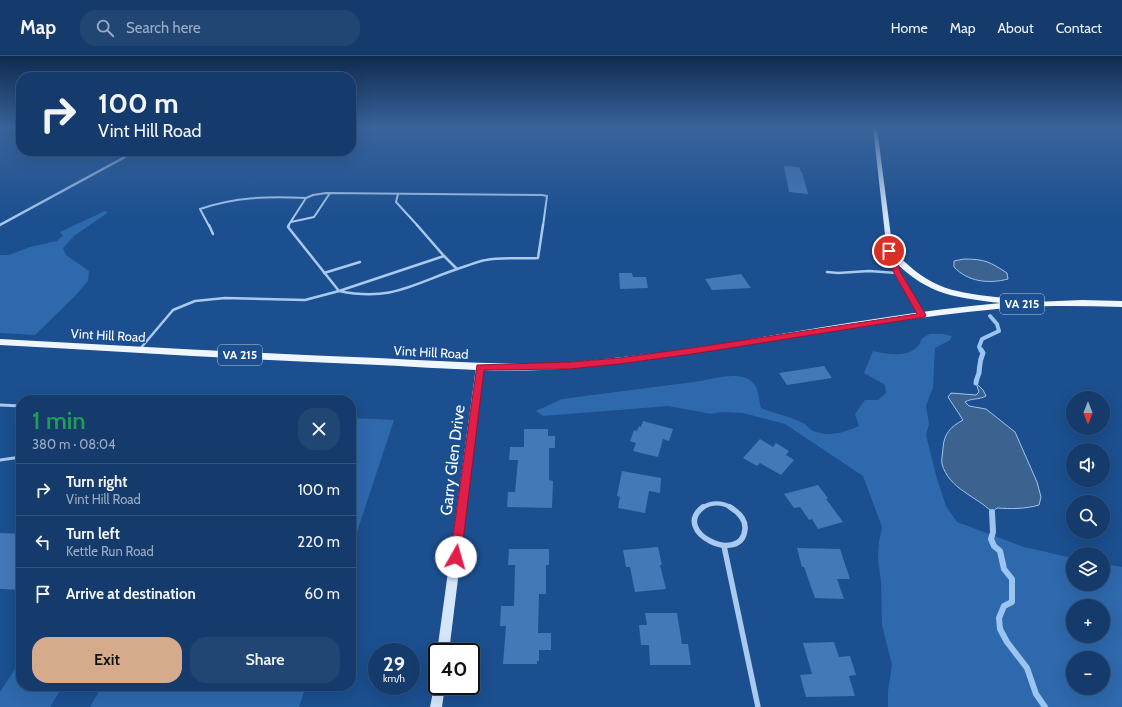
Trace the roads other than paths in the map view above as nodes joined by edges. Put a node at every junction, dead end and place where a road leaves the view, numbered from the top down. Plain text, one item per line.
1 (122, 158) edge
2 (878, 158) edge
3 (330, 193) junction
4 (398, 194) junction
5 (306, 198) junction
6 (291, 222) junction
7 (0, 225) edge
8 (213, 234) dead end
9 (889, 251) junction
10 (444, 256) junction
11 (360, 262) dead end
12 (457, 269) junction
13 (827, 272) dead end
14 (324, 273) junction
15 (897, 273) junction
16 (339, 291) junction
17 (1035, 304) junction
18 (1122, 304) edge
19 (922, 315) junction
20 (0, 342) edge
21 (138, 350) junction
22 (480, 367) junction
23 (0, 405) edge
24 (16, 406) edge
25 (16, 458) edge
26 (0, 460) edge
27 (724, 546) junction
28 (444, 643) edge
29 (438, 695) edge
30 (436, 707) edge
31 (758, 707) edge

1 - 7 street
2 - 9 street
3 - 4 lane
3 - 5 lane
3 - 6 lane
4 - 10 lane
4 - 12 lane
5 - 6 lane
5 - 8 lane
6 - 14 lane
9 - 15 street
9 - 17 main road
10 - 12 lane
10 - 16 lane
11 - 14 lane
12 - 16 lane
13 - 15 lane
14 - 16 lane
15 - 19 street
16 - 21 lane
17 - 18 main road, Vint Hill Road / VA 215
17 - 19 main road, Vint Hill Road / VA 215
19 - 22 main road, Vint Hill Road / VA 215
20 - 21 main road, Vint Hill Road / VA 215
21 - 22 main road, Vint Hill Road / VA 215
22 - 28 street, Garry Glen Drive
23 - 24 lane
25 - 26 lane
27 - 27 street
27 - 31 street
29 - 30 street

